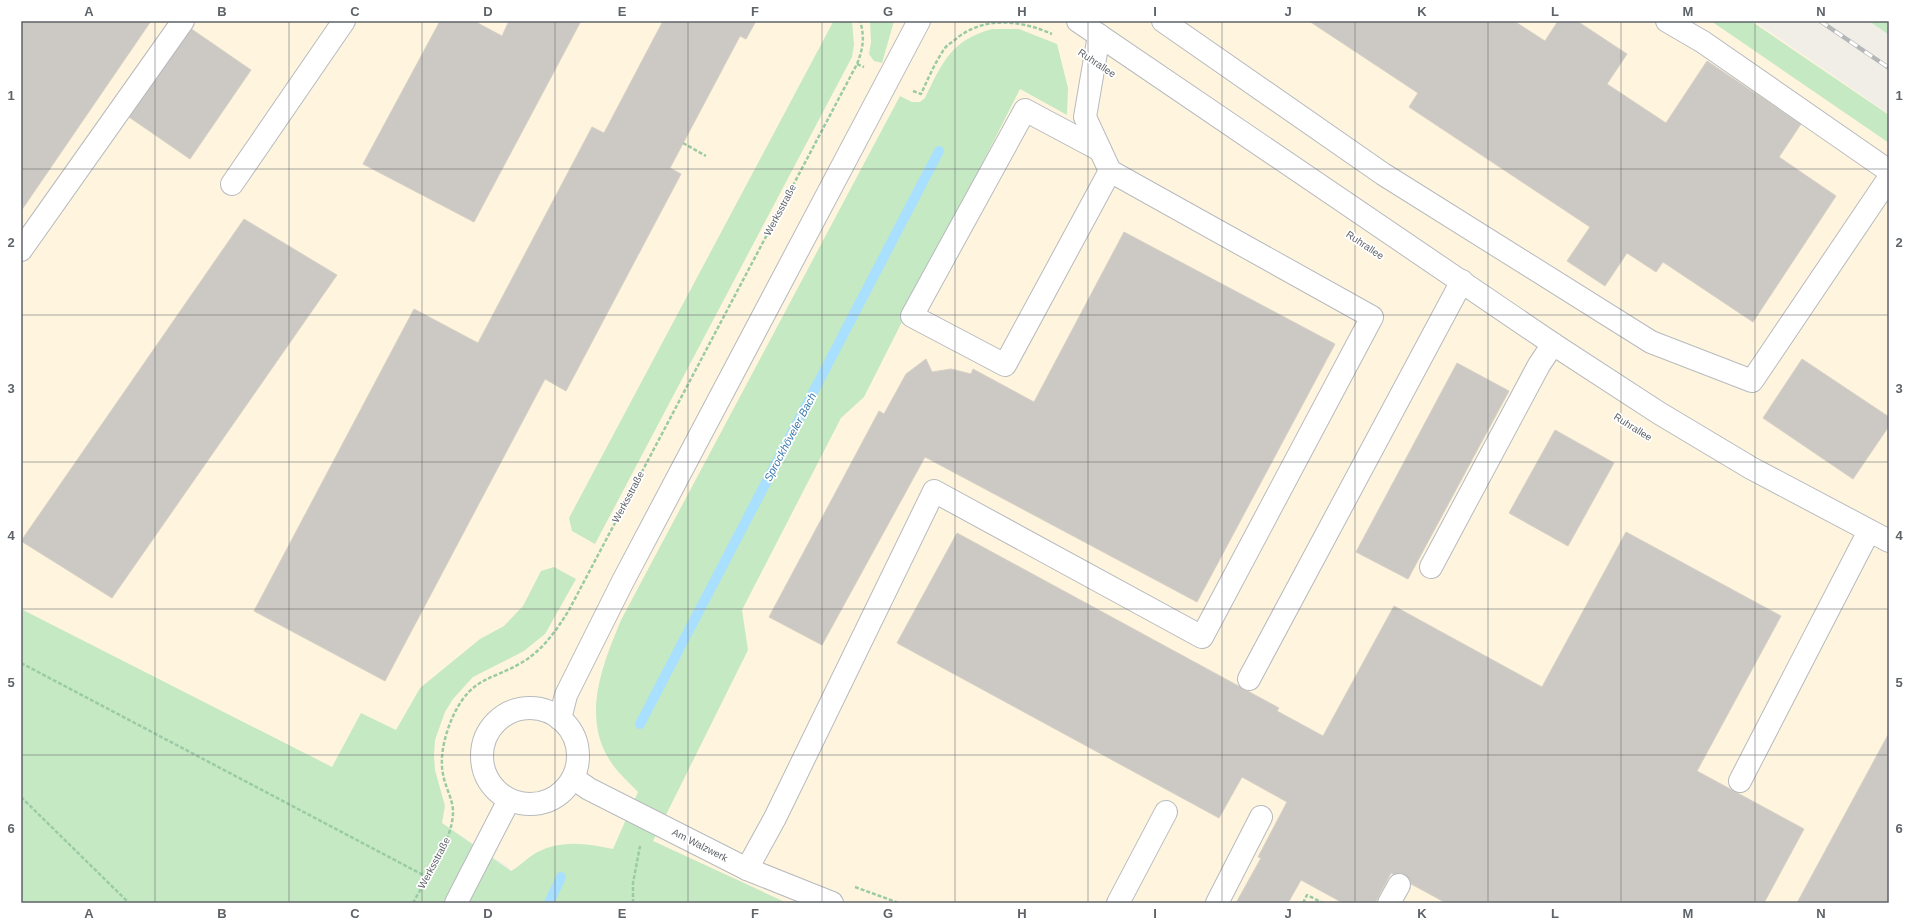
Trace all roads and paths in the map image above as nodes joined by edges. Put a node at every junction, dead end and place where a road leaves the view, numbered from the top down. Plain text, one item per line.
1 (183, 21) edge
2 (344, 21) edge
3 (860, 21) edge
4 (919, 21) edge
5 (1078, 21) edge
6 (1163, 21) edge
7 (1667, 21) edge
8 (1099, 35) junction
9 (1058, 37) dead end
10 (857, 64) junction
11 (889, 81) junction
12 (683, 143) dead end
13 (1100, 150) junction
14 (706, 156) dead end
15 (1110, 171) junction
16 (1889, 171) edge
17 (1889, 178) edge
18 (232, 184) dead end
19 (21, 250) edge
20 (1462, 281) junction
21 (1553, 344) junction
22 (1870, 531) junction
23 (1889, 541) edge
24 (1431, 567) dead end
25 (21, 663) edge
26 (1249, 679) dead end
27 (560, 718) junction
28 (573, 778) junction
29 (1740, 781) dead end
30 (21, 797) edge
31 (509, 800) junction
32 (1166, 812) dead end
33 (1261, 817) dead end
34 (639, 849) dead end
35 (747, 869) junction
36 (427, 877) junction
37 (129, 903) edge
38 (413, 903) edge
39 (456, 903) edge
40 (633, 903) edge
41 (832, 903) edge
42 (1118, 903) edge
43 (1217, 903) edge
44 (1303, 903) edge
45 (1323, 903) edge

1 - 19 street
2 - 18 street
3 - 10 path, Werksstraße
4 - 11 street
5 - 8 street
6 - 17 street
7 - 16 street
8 - 13 street
8 - 20 street
9 - 11 path
10 - 11 path
10 - 36 path, Werksstraße
11 - 27 street
12 - 14 path
13 - 15 street
13 - 15 street
15 - 35 street
20 - 21 street
20 - 26 street
21 - 22 street
21 - 24 street
22 - 23 street
22 - 29 street
25 - 36 path
27 - 28 street
27 - 31 street
28 - 31 street
28 - 35 street, Am Walzwerk
30 - 37 path
31 - 39 street
32 - 42 street
33 - 43 street
34 - 40 path
35 - 41 street, Am Walzwerk
36 - 38 path, Werksstraße
44 - 45 path

